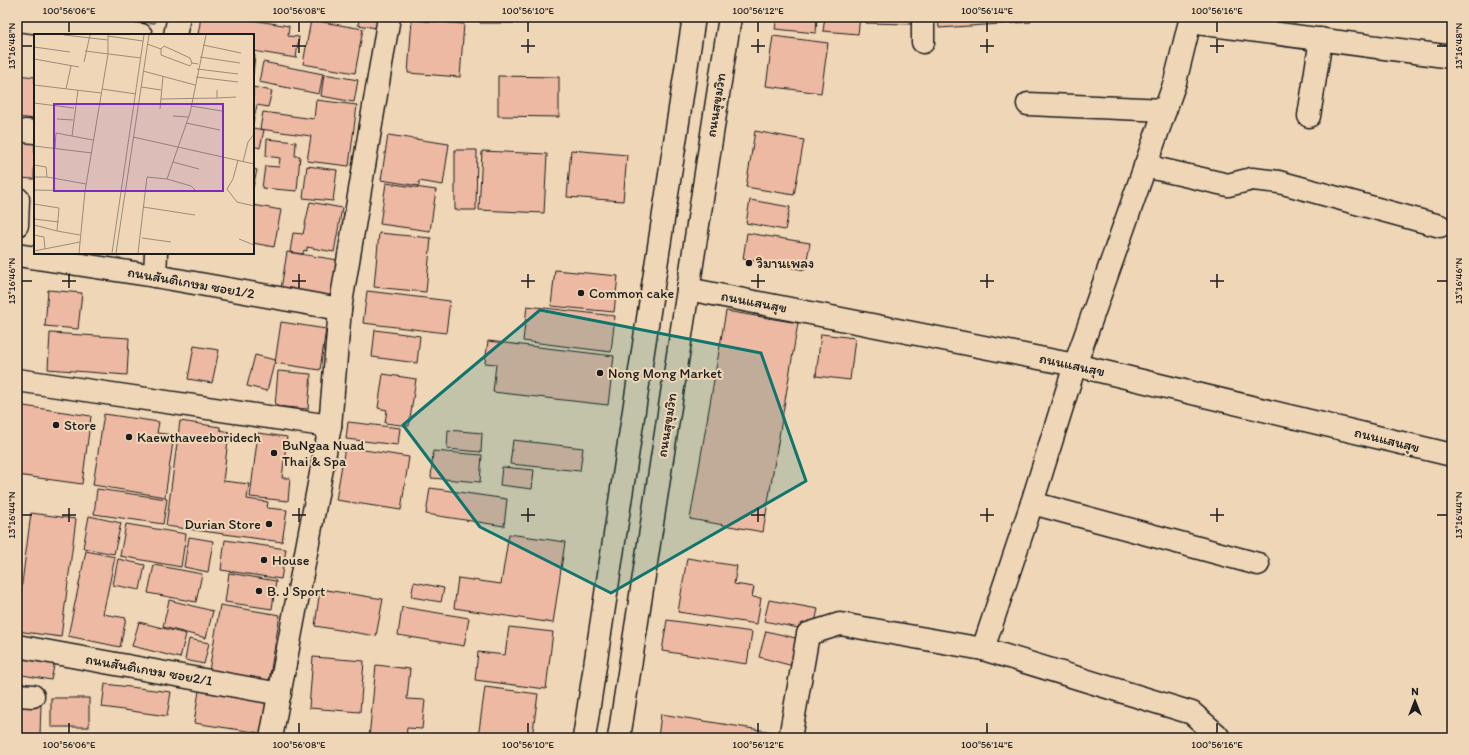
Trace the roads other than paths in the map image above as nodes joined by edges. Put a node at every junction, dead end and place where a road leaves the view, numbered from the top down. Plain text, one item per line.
1 (179, 17) edge
2 (389, 17) edge
3 (694, 17) edge
4 (730, 17) edge
5 (923, 17) edge
6 (17, 20) edge
7 (1191, 20) edge
8 (133, 34) edge
9 (175, 34) edge
10 (1321, 40) junction
11 (922, 42) dead end
12 (1452, 57) edge
13 (1028, 104) dead end
14 (1165, 110) junction
15 (1309, 116) dead end
16 (1145, 166) junction
17 (18, 199) dead end
18 (17, 225) edge
19 (1440, 226) dead end
20 (156, 254) edge
21 (17, 255) edge
22 (155, 276) junction
23 (688, 289) junction
24 (340, 309) junction
25 (1075, 365) junction
26 (17, 380) edge
27 (330, 426) junction
28 (1452, 456) edge
29 (1032, 503) junction
30 (1258, 564) dead end
31 (17, 646) edge
32 (983, 649) junction
33 (280, 694) junction
34 (272, 738) edge
35 (584, 738) edge
36 (619, 738) edge
37 (790, 738) edge
38 (1219, 738) edge

1 - 9 street
2 - 24 street
3 - 35 street
4 - 23 street, ถนนสุขุมวิท
5 - 11 street
6 - 8 street
7 - 10 street
7 - 14 street
10 - 12 street
10 - 15 street
13 - 14 street
14 - 16 street
16 - 19 street
16 - 25 street
17 - 18 street
20 - 22 street
21 - 22 street, ถนนสันติเกษม ซอย1/2
22 - 24 street, ถนนสันติเกษม ซอย1/2
23 - 25 street, ถนนแสนสุข
23 - 36 street, ถนนสุขุมวิท
24 - 27 street
25 - 28 street, ถนนแสนสุข
25 - 29 street
26 - 27 street
27 - 33 street
29 - 30 street
29 - 32 street
31 - 33 street, ถนนสันติเกษม ซอย2/1
32 - 37 street
32 - 38 street
33 - 34 street

